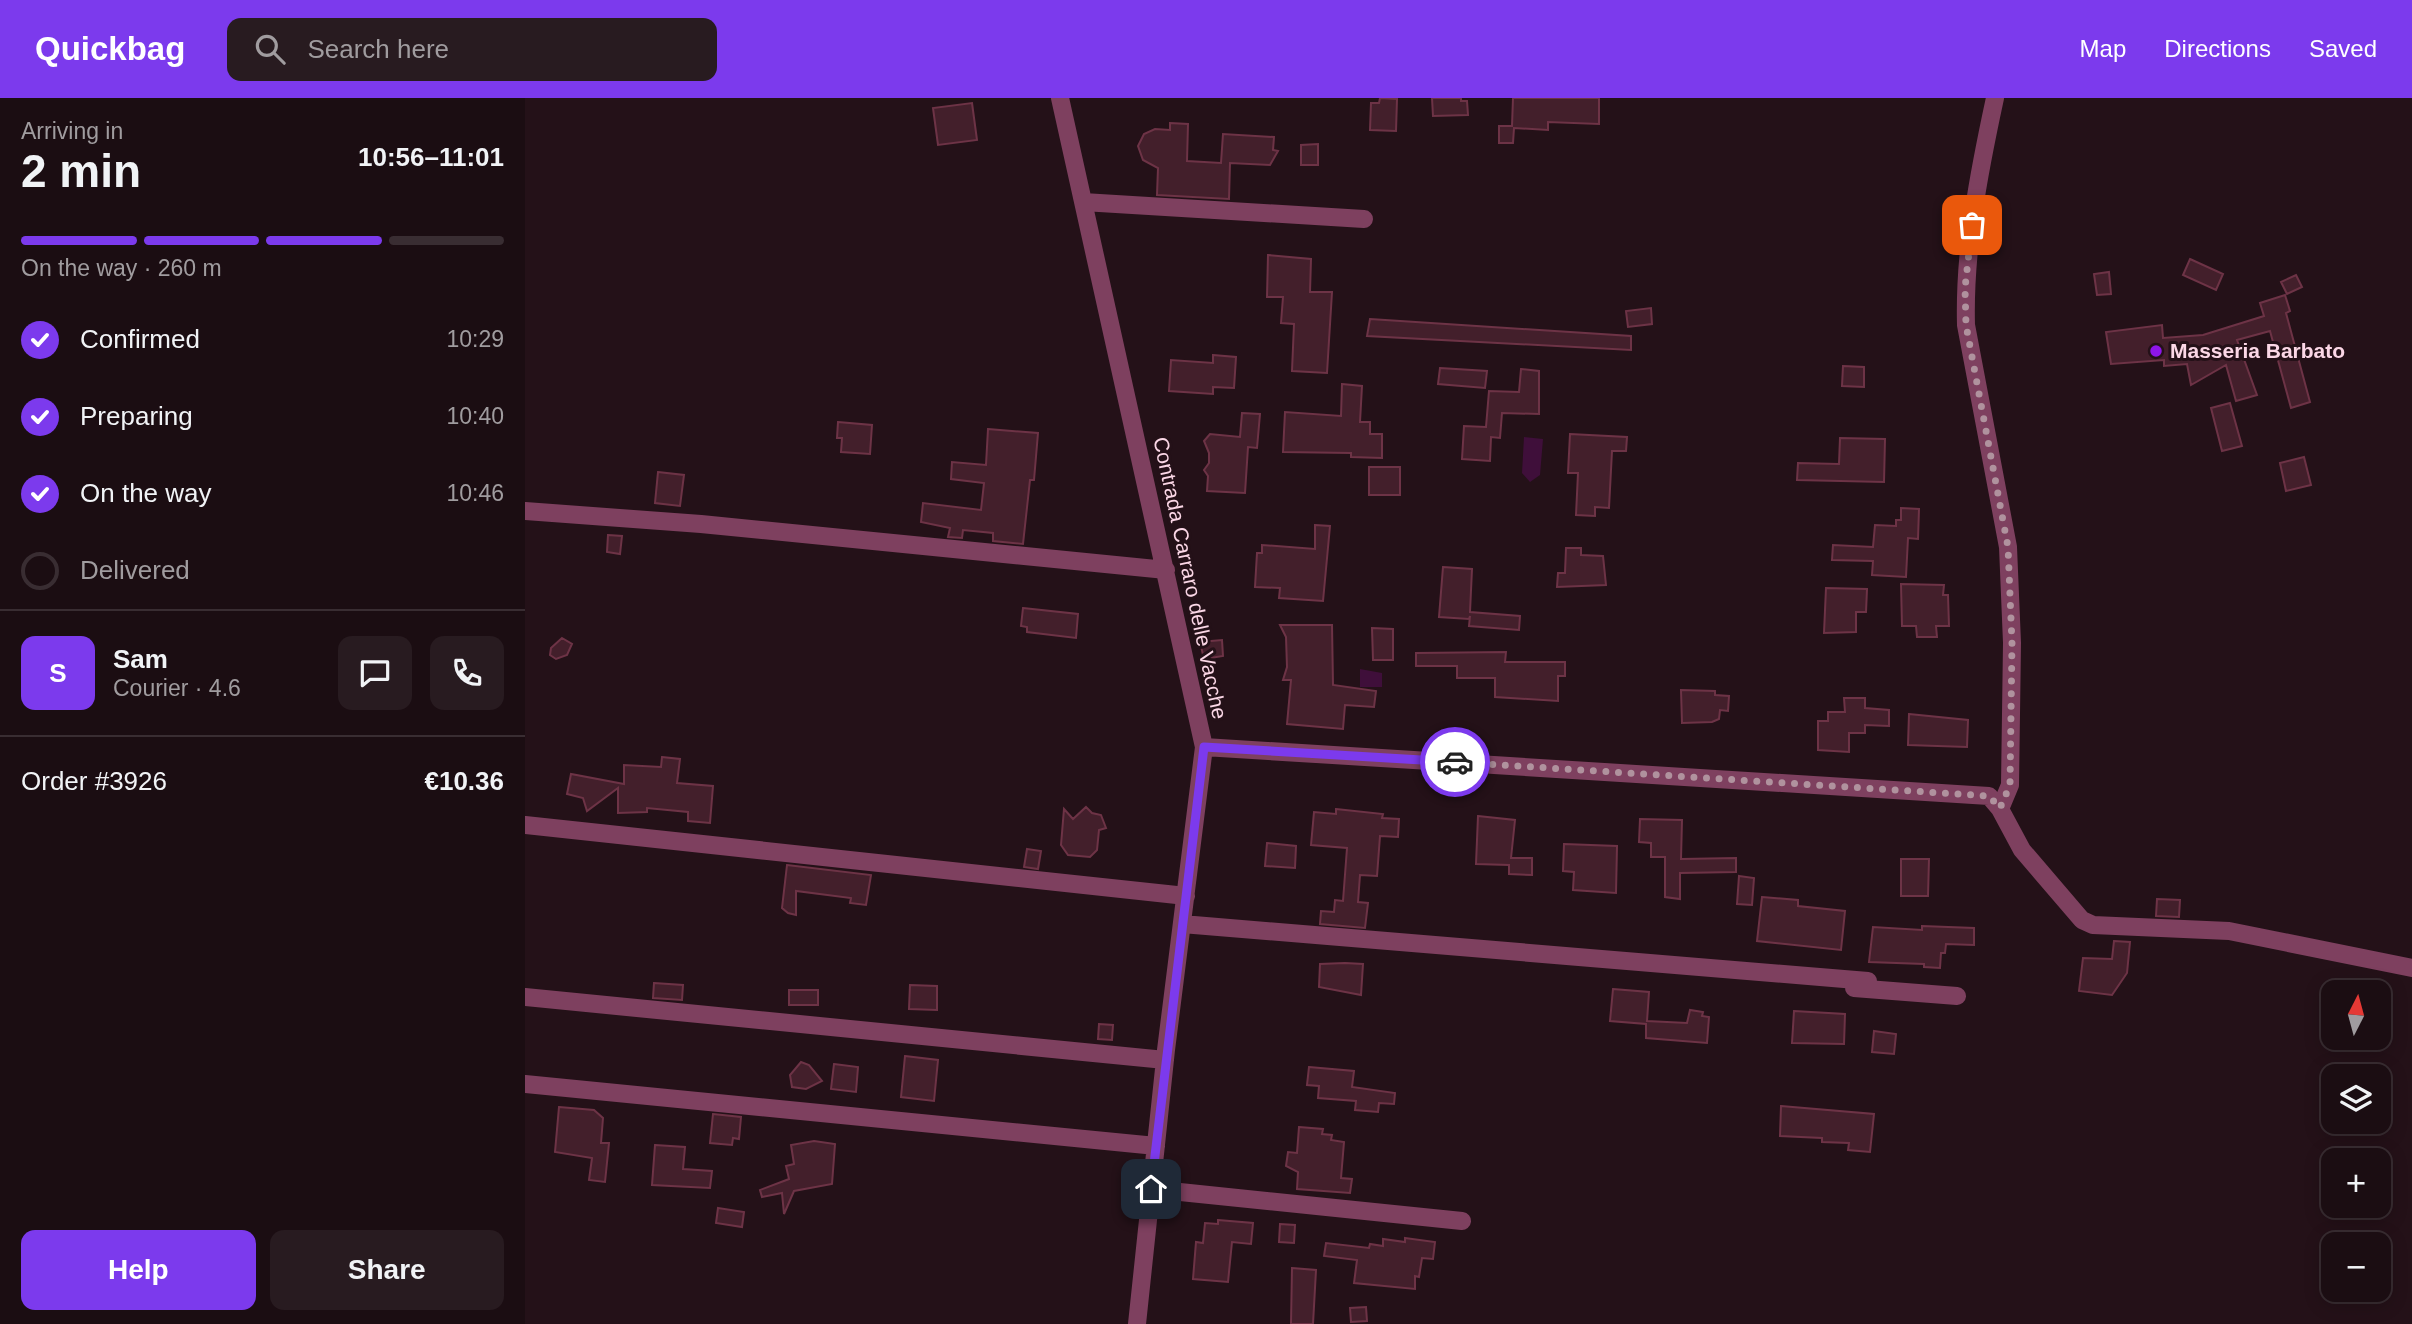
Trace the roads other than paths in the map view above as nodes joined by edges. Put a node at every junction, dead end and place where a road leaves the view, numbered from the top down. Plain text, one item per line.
1 (1060, 98) edge
2 (1995, 98) edge
3 (1083, 202) junction
4 (1364, 219) dead end
5 (525, 511) edge
6 (1166, 570) junction
7 (1204, 747) junction
8 (2000, 808) junction
9 (525, 825) edge
10 (1186, 896) junction
11 (1182, 924) junction
12 (2412, 968) edge
13 (1791, 974) junction
14 (1868, 981) dead end
15 (1957, 996) dead end
16 (525, 997) edge
17 (1165, 1060) junction
18 (525, 1084) edge
19 (1156, 1146) junction
20 (1151, 1189) junction
21 (1462, 1221) dead end
22 (1137, 1324) edge

1 - 3 street, Contrada Carraro delle Vacche
2 - 8 street
3 - 4 street
3 - 6 street, Contrada Carraro delle Vacche
5 - 6 street
6 - 7 street, Contrada Carraro delle Vacche
7 - 8 street
7 - 10 street, Contrada Carraro delle Vacche
8 - 12 street
9 - 10 street
10 - 11 street, Contrada Carraro delle Vacche
11 - 13 street
11 - 17 street, Contrada Carraro delle Vacche
13 - 14 street
13 - 15 street
16 - 17 street
17 - 19 street, Contrada Carraro delle Vacche
18 - 19 street
19 - 20 street, Contrada Carraro delle Vacche
20 - 21 street
20 - 22 street, Contrada Carraro delle Vacche

